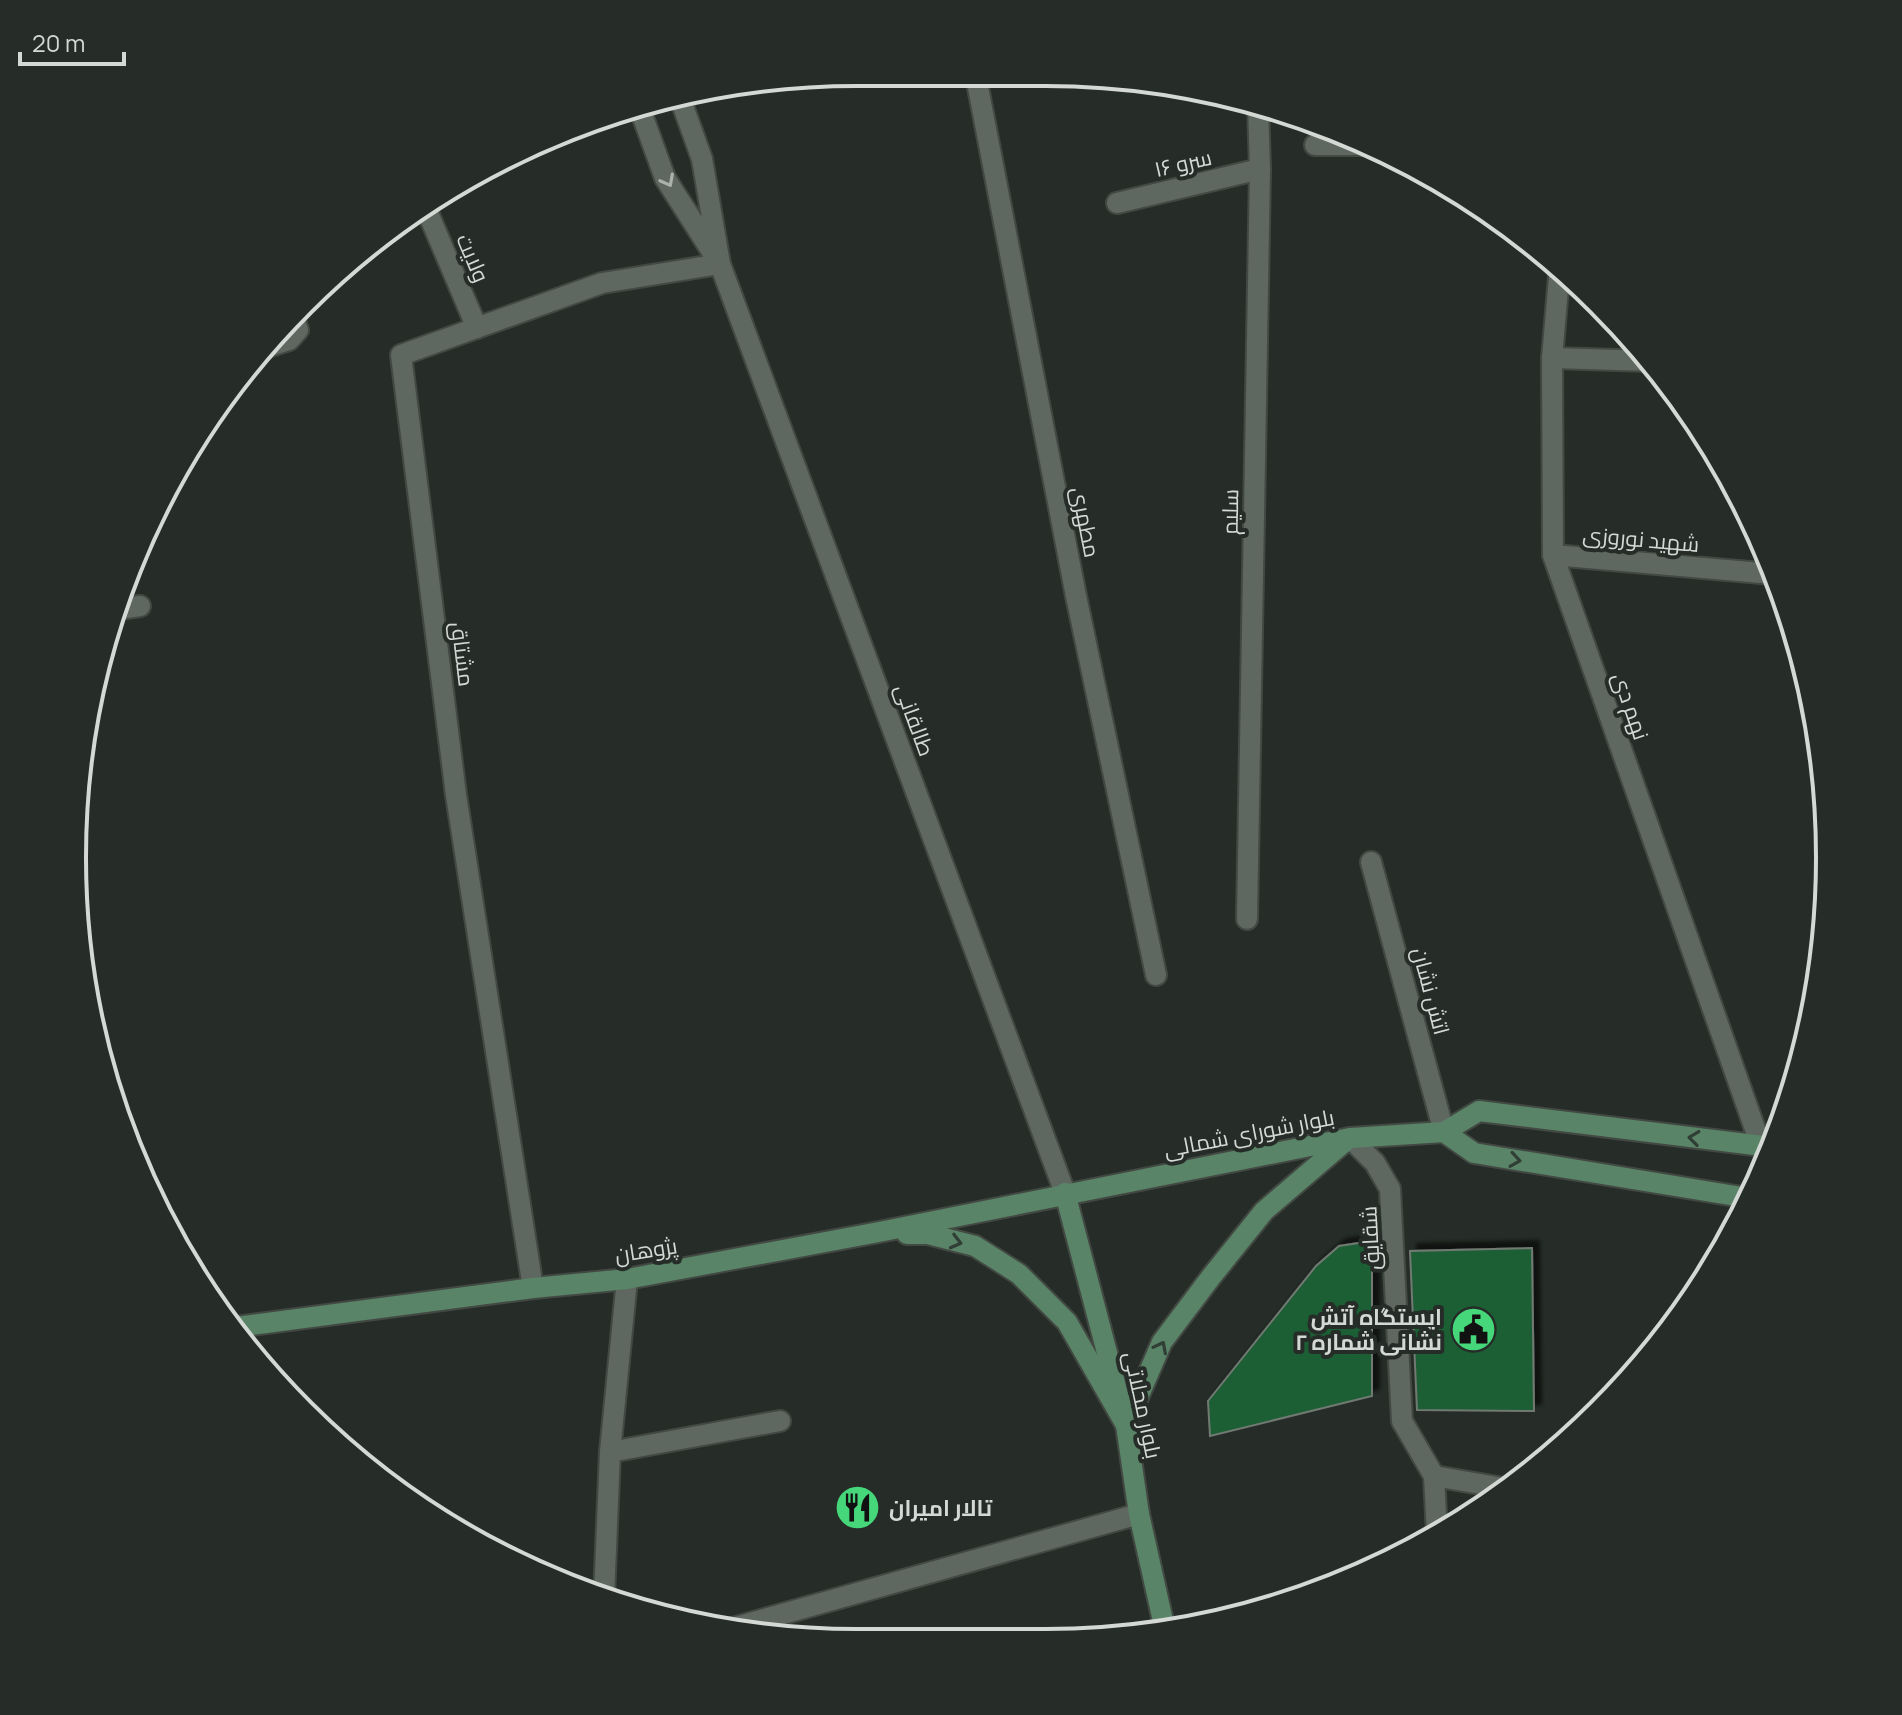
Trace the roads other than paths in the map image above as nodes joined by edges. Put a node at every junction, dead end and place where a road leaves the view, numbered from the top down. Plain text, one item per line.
1 (978, 86) edge
2 (683, 106) edge
3 (1258, 116) edge
4 (643, 117) edge
5 (1315, 145) dead end
6 (1340, 145) edge
7 (1260, 169) junction
8 (1117, 203) dead end
9 (429, 216) edge
10 (720, 264) junction
11 (1559, 282) edge
12 (297, 328) edge
13 (477, 328) junction
14 (284, 342) edge
15 (1552, 358) junction
16 (1634, 360) edge
17 (1553, 555) junction
18 (1761, 573) edge
19 (1371, 862) dead end
20 (1247, 919) dead end
21 (1156, 975) dead end
22 (1444, 1132) junction
23 (1763, 1137) edge
24 (1350, 1138) junction
25 (1760, 1145) edge
26 (1065, 1193) junction
27 (1737, 1196) edge
28 (879, 1232) junction
29 (627, 1279) junction
30 (533, 1288) junction
31 (244, 1326) edge
32 (780, 1421) dead end
33 (1126, 1425) junction
34 (610, 1452) junction
35 (1434, 1476) junction
36 (1491, 1486) edge
37 (1139, 1514) junction
38 (1436, 1522) edge
39 (604, 1586) edge
40 (1163, 1619) edge
41 (755, 1622) edge

1 - 21 street, مطهری
2 - 10 street, طالقانی
3 - 7 street, سلیم
4 -> 10 street, طالقانی
5 - 6 street
7 - 8 street, سرو ۱۶
7 - 20 street, سلیم
9 - 13 street, ولایت
10 - 13 street, مشتاق
10 - 26 street, طالقانی
11 - 15 street, نهم دی
12 - 14 street
13 - 30 street, مشتاق
15 - 16 street
15 - 17 street, نهم دی
17 - 18 street, شهید نوروزی
17 - 23 street, نهم دی
19 - 22 street, اتش نشان
22 - 24 main road, بلوار شورای شمالی
25 -> 22 main road, بلوار شورای شمالی
22 -> 27 main road
24 - 26 main road, بلوار شورای شمالی
33 -> 24 main road
24 - 35 street, شقایق
26 - 28 main road, پژوهان
26 - 33 main road, بلوار محلاتی
28 - 29 main road, پژوهان
28 -> 33 main road
29 - 30 main road, پژوهان
29 - 34 street
30 - 31 main road, پژوهان
32 - 34 street
33 - 37 main road, بلوار محلاتی
34 - 39 street
35 - 36 street
35 - 38 street, شقایق
37 - 40 main road, بلوار محلاتی
37 - 41 street

